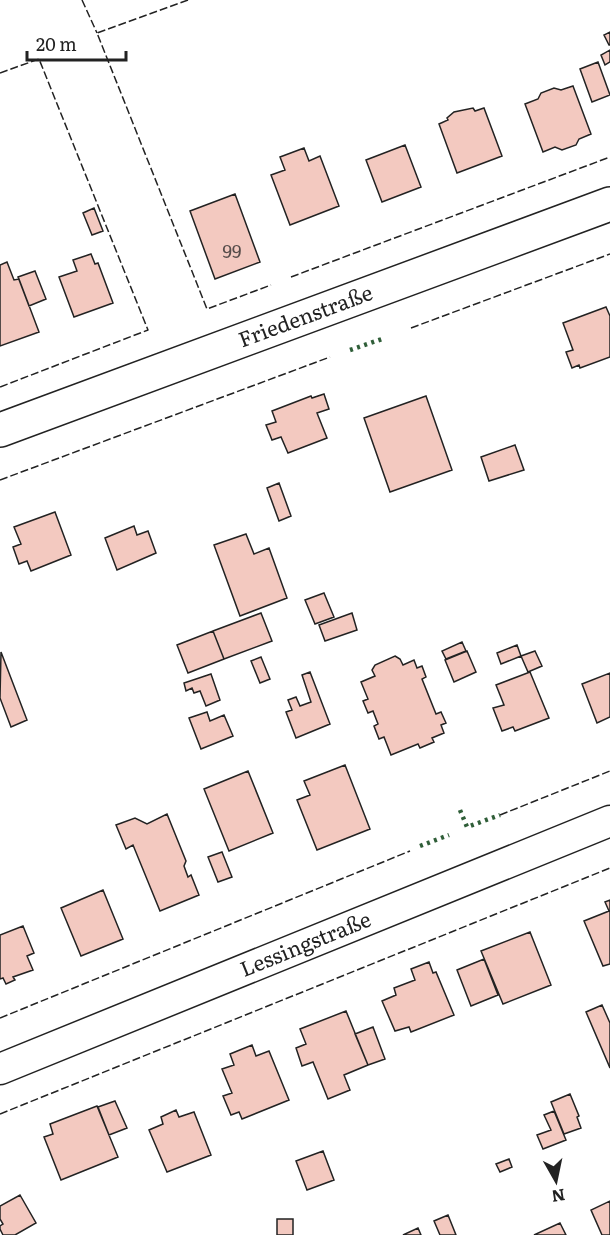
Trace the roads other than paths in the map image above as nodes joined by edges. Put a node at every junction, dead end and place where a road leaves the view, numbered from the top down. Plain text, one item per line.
1 (610, 204) edge
2 (0, 430) edge
3 (610, 821) edge
4 (0, 1069) edge

1 - 2 street, Friedenstraße
3 - 4 street, Lessingstraße

